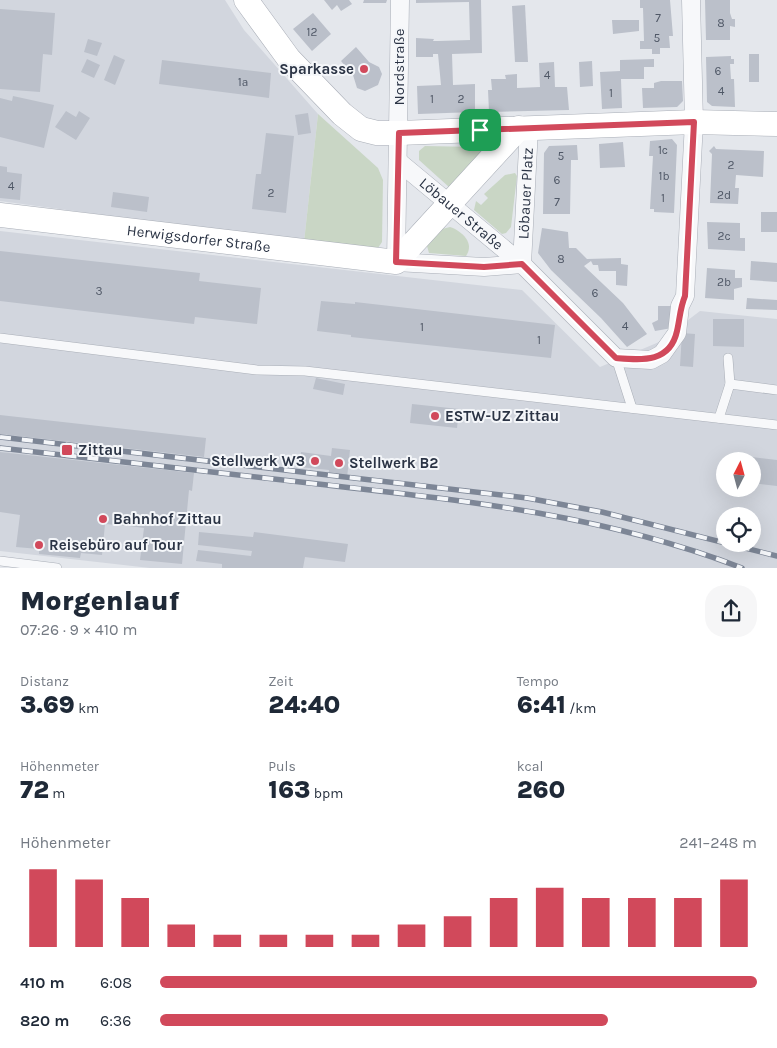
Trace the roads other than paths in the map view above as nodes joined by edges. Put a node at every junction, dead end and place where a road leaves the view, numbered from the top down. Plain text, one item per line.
1 (246, 0) edge
2 (400, 0) edge
3 (691, 0) edge
4 (694, 122) junction
5 (777, 124) edge
6 (524, 128) junction
7 (399, 133) junction
8 (399, 162) junction
9 (449, 205) junction
10 (0, 215) edge
11 (396, 262) junction
12 (522, 264) junction
13 (0, 338) edge
14 (616, 358) junction
15 (728, 358) dead end
16 (730, 384) junction
17 (777, 390) edge
18 (632, 408) junction
19 (719, 418) junction
20 (777, 425) edge
21 (4, 564) edge
22 (28, 566) edge
23 (57, 568) edge

1 - 7 main road
2 - 7 street, Nordstraße
3 - 4 street
4 - 5 main road
4 - 6 main road
4 - 14 street
6 - 7 main road, Löbauer Platz
6 - 9 main road, Löbauer Platz
6 - 12 street, Löbauer Platz
7 - 8 street
8 - 9 street, Löbauer Straße
8 - 11 street
9 - 11 main road, Löbauer Platz
9 - 12 street, Löbauer Straße
10 - 11 main road, Herwigsdorfer Straße
11 - 12 street
12 - 14 street, Löbauer Straße
13 - 18 lane
14 - 18 lane
15 - 16 lane
16 - 17 lane
16 - 19 lane
18 - 19 lane
19 - 20 lane
21 - 22 lane
22 - 23 lane

